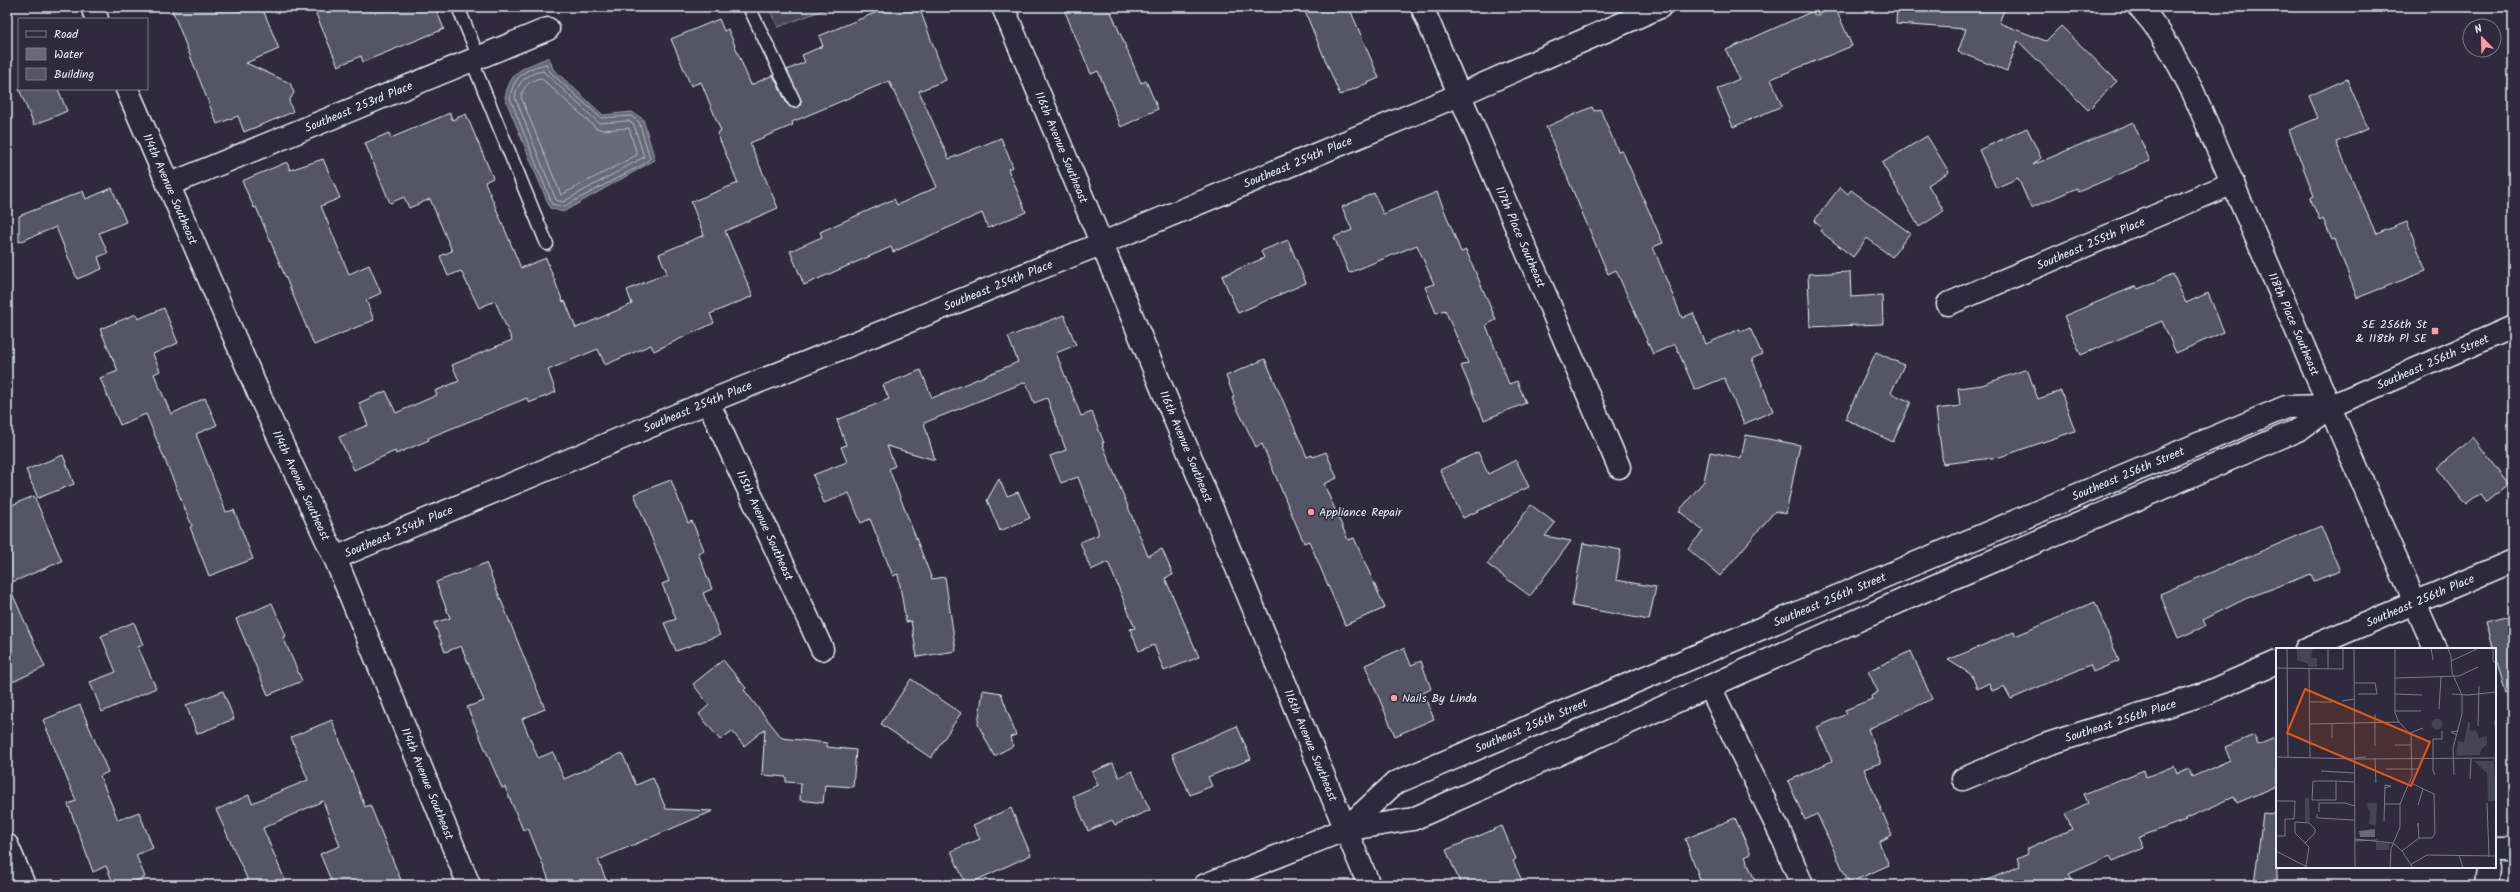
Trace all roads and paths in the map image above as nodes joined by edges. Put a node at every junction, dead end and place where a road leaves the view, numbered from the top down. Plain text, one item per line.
1 (92, 7) edge
2 (458, 7) edge
3 (749, 7) edge
4 (1003, 7) edge
5 (1422, 7) edge
6 (1660, 7) edge
7 (2139, 7) edge
8 (97, 18) edge
9 (548, 29) dead end
10 (475, 59) junction
11 (127, 90) edge
12 (1459, 95) junction
13 (794, 101) dead end
14 (2233, 183) junction
15 (168, 185) junction
16 (1103, 243) junction
17 (547, 244) dead end
18 (1948, 304) dead end
19 (2513, 327) edge
20 (708, 402) junction
21 (2331, 406) junction
22 (1619, 467) dead end
23 (334, 558) junction
24 (2513, 562) edge
25 (2415, 602) junction
26 (2308, 648) edge
27 (2435, 648) edge
28 (822, 650) dead end
29 (2276, 662) edge
30 (1710, 687) junction
31 (1963, 779) dead end
32 (1344, 830) junction
33 (7, 845) edge
34 (2496, 849) edge
35 (2513, 849) edge
36 (2488, 868) edge
37 (24, 885) edge
38 (469, 885) edge
39 (1206, 885) edge
40 (1369, 885) edge
41 (1802, 885) edge
42 (2486, 885) edge

1 - 8 street
2 - 10 lane
3 - 13 lane
4 - 16 street, 116th Avenue Southeast
5 - 12 street, 117th Place Southeast
6 - 12 street, Southeast 254th Place
7 - 14 street, 118th Place Southeast
9 - 10 street, Southeast 253rd Place
10 - 15 street, Southeast 253rd Place
10 - 17 lane
11 - 15 street, 114th Avenue Southeast
12 - 16 street, Southeast 254th Place
12 - 22 street, 117th Place Southeast
14 - 18 street, Southeast 255th Place
14 - 21 street, 118th Place Southeast
15 - 23 street, 114th Avenue Southeast
16 - 20 street, Southeast 254th Place
16 - 32 street, 116th Avenue Southeast
19 - 21 street, Southeast 256th Street
20 - 23 street, Southeast 254th Place
20 - 28 street, 115th Avenue Southeast
21 - 25 street, 118th Place Southeast
21 - 30 street, Southeast 256th Street
21 - 32 street, Southeast 256th Street
23 - 38 street, 114th Avenue Southeast
24 - 25 street, Southeast 256th Place
25 - 26 street, Southeast 256th Place
25 - 27 street, 118th Place Southeast
29 - 31 street, Southeast 256th Place
30 - 32 street, Southeast 256th Street
30 - 41 street
32 - 39 street, Southeast 256th Street
32 - 40 street, 116th Avenue Southeast
33 - 37 street
34 - 35 street
36 - 42 street

